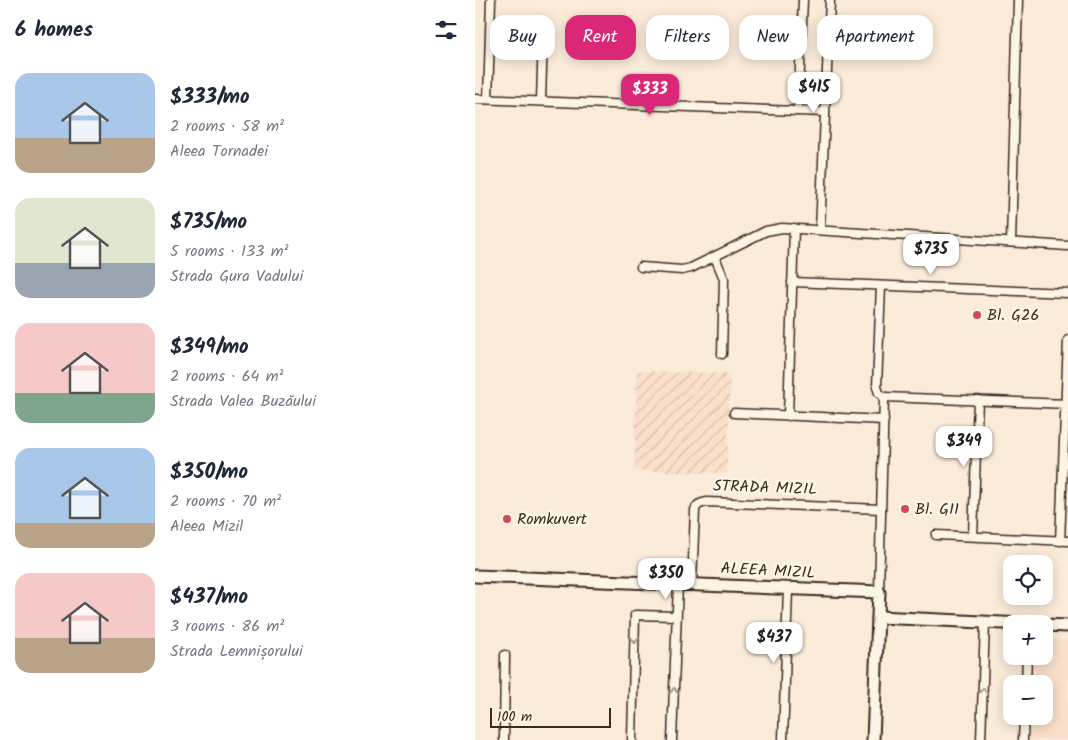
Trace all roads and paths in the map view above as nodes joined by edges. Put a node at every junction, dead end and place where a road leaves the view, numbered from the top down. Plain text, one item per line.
1 (491, 0) edge
2 (803, 0) edge
3 (830, 0) edge
4 (1018, 0) edge
5 (542, 60) edge
6 (475, 99) edge
7 (488, 99) junction
8 (541, 101) junction
9 (798, 111) junction
10 (825, 112) junction
11 (794, 228) junction
12 (820, 230) junction
13 (1011, 242) junction
14 (1068, 246) edge
15 (715, 257) junction
16 (641, 268) dead end
17 (792, 282) junction
18 (881, 286) junction
19 (1068, 293) edge
20 (1068, 340) edge
21 (722, 354) dead end
22 (885, 397) junction
23 (978, 400) junction
24 (1067, 404) edge
25 (734, 413) dead end
26 (788, 416) junction
27 (884, 420) junction
28 (1061, 505) junction
29 (881, 508) junction
30 (1068, 511) edge
31 (936, 535) dead end
32 (973, 536) junction
33 (1064, 541) edge
34 (475, 576) edge
35 (678, 584) junction
36 (691, 584) junction
37 (788, 588) junction
38 (879, 592) junction
39 (676, 616) junction
40 (878, 617) junction
41 (985, 622) junction
42 (1003, 623) edge
43 (1053, 625) edge
44 (1068, 626) edge
45 (505, 655) dead end
46 (1024, 725) edge
47 (504, 740) edge
48 (632, 740) edge
49 (672, 740) edge
50 (783, 740) edge
51 (873, 740) edge
52 (981, 740) edge
53 (1023, 740) edge

1 - 7 street
2 - 9 street
3 - 10 street
4 - 13 street
5 - 8 street
6 - 7 street
7 - 8 street
8 - 9 street
9 - 10 street
10 - 12 street
11 - 12 street
11 - 15 street
11 - 17 street
12 - 13 street
13 - 14 street
15 - 16 street
15 - 21 street
17 - 18 street
17 - 26 street
18 - 19 street
18 - 22 street
20 - 24 street
22 - 23 street
22 - 27 street
23 - 24 street
23 - 32 street
24 - 28 street
25 - 26 street
26 - 27 street
27 - 29 street
28 - 30 street
28 - 33 street
29 - 36 street, STRADA MIZIL
29 - 38 street
31 - 32 street
32 - 33 street
34 - 35 street, ALEEA MIZIL
35 - 36 street, ALEEA MIZIL
35 - 39 street
36 - 37 street, ALEEA MIZIL
37 - 38 street, ALEEA MIZIL
37 - 50 street
38 - 40 street
39 -> 48 street
49 -> 39 street
40 - 41 street
40 - 51 street
41 - 42 street
52 -> 41 street
43 - 44 street
45 - 47 street
46 - 53 street

